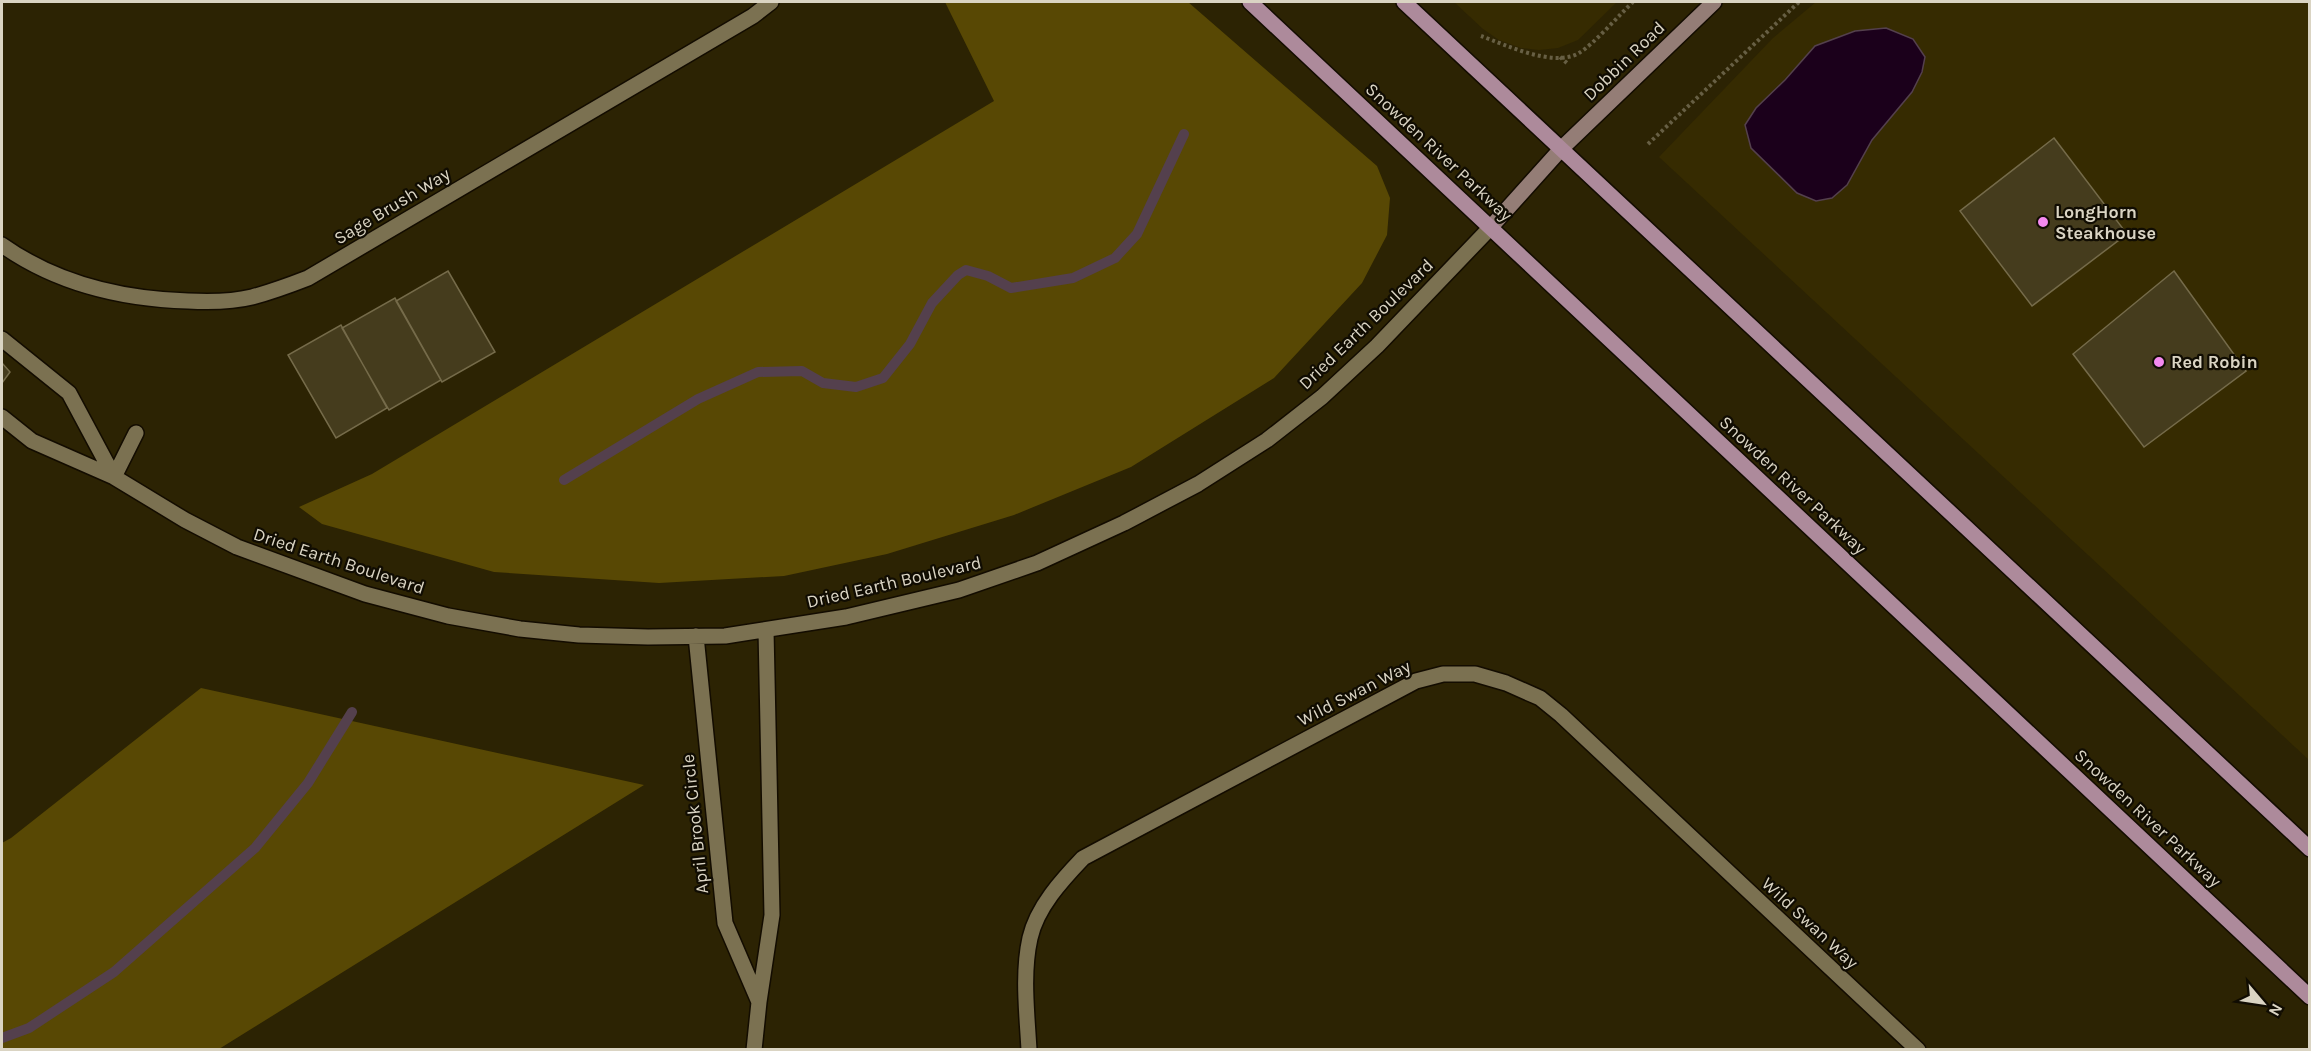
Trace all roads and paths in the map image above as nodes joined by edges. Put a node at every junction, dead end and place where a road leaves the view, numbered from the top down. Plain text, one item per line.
1 (771, 2) edge
2 (1250, 2) edge
3 (1404, 2) edge
4 (1633, 2) edge
5 (1714, 2) edge
6 (1799, 2) edge
7 (1481, 36) dead end
8 (1560, 57) junction
9 (1567, 63) dead end
10 (1648, 144) dead end
11 (1561, 149) junction
12 (1491, 227) junction
13 (2, 245) edge
14 (2, 339) edge
15 (2, 417) edge
16 (136, 433) dead end
17 (114, 477) junction
18 (766, 630) junction
19 (696, 636) junction
20 (2310, 849) edge
21 (2310, 997) edge
22 (759, 1002) junction
23 (754, 1050) edge
24 (1029, 1050) edge
25 (1918, 1050) edge

1 - 13 street, Sage Brush Way
2 - 12 main road, Snowden River Parkway
3 - 11 main road
4 - 8 path
5 - 11 street, Dobbin Road
6 - 10 path
7 - 8 path
8 - 9 path
11 - 12 street, Dried Earth Boulevard
11 - 20 main road
12 - 18 street, Dried Earth Boulevard
12 - 21 main road, Snowden River Parkway
14 - 17 street
15 - 17 street, Dried Earth Boulevard
16 - 17 street
17 - 19 street, Dried Earth Boulevard
18 - 19 street, Dried Earth Boulevard
18 - 22 street, April Brook Circle
19 - 22 street, April Brook Circle
22 - 23 street, April Brook Circle
24 - 25 street, Wild Swan Way

